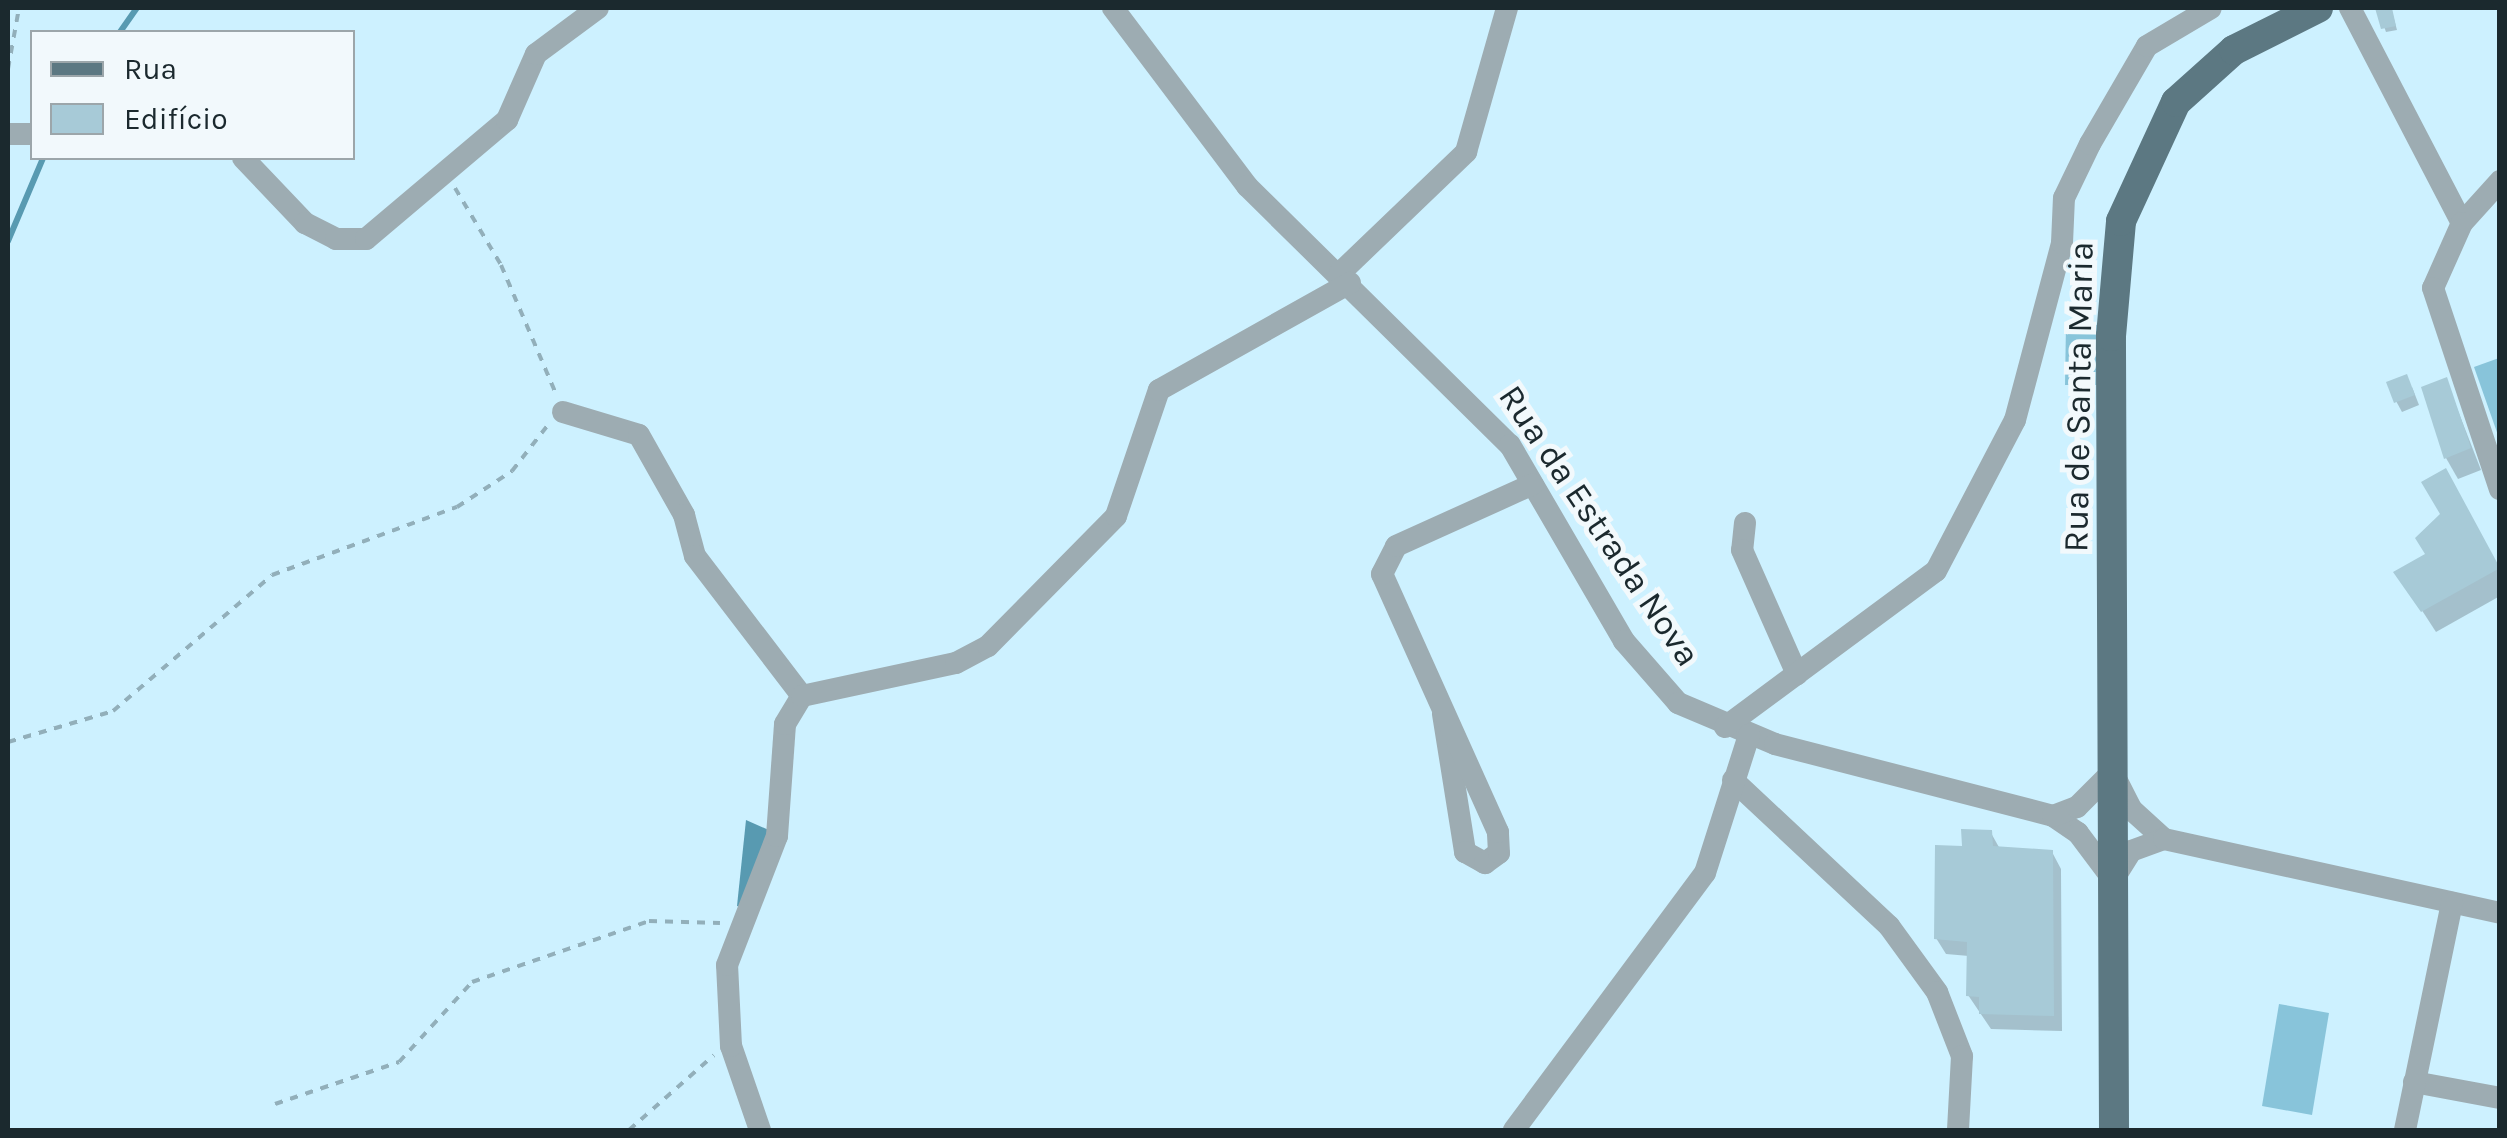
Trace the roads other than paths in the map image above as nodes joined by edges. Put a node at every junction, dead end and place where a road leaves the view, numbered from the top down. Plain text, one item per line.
1 (598, 8) edge
2 (1113, 8) edge
3 (1507, 8) edge
4 (2211, 8) edge
5 (2318, 8) edge
6 (2350, 8) edge
7 (2172, 16) edge
8 (246, 160) edge
9 (2500, 180) edge
10 (2462, 223) junction
11 (1346, 278) junction
12 (563, 412) road end
13 (1533, 484) junction
14 (2500, 489) edge
15 (1745, 523) dead end
16 (1797, 674) junction
17 (802, 696) junction
18 (1443, 714) junction
19 (1725, 727) junction
20 (1750, 736) junction
21 (2113, 771) junction
22 (1733, 780) junction
23 (2053, 816) junction
24 (2164, 839) junction
25 (2113, 880) junction
26 (2452, 903) junction
27 (2500, 914) edge
28 (2414, 1082) junction
29 (2500, 1098) edge
30 (760, 1130) edge
31 (1514, 1130) edge
32 (1958, 1130) edge
33 (2114, 1130) edge
34 (2405, 1130) edge

1 - 8 street
2 - 11 street, Rua da Estrada Nova
3 - 11 street
4 - 7 street
5 - 21 main road, Rua de Santa Maria
6 - 10 street
7 - 16 street
9 - 10 street
10 - 14 street
11 - 13 street, Rua da Estrada Nova
11 - 17 street
12 - 17 street
13 - 18 street
13 - 19 street, Rua da Estrada Nova
15 - 16 street
16 - 19 street
17 - 30 street
18 - 18 street
19 - 20 street, Rua da Estrada Nova
20 - 22 street
20 - 23 street, Rua da Estrada Nova
21 - 23 street
21 - 24 street
21 - 25 main road, Rua de Santa Maria
22 - 31 street
22 - 32 street
23 - 25 street
24 - 25 street
24 - 26 street
25 - 33 main road, Rua de Santa Maria
26 - 27 street
26 - 28 street
28 - 29 street
28 - 34 street

